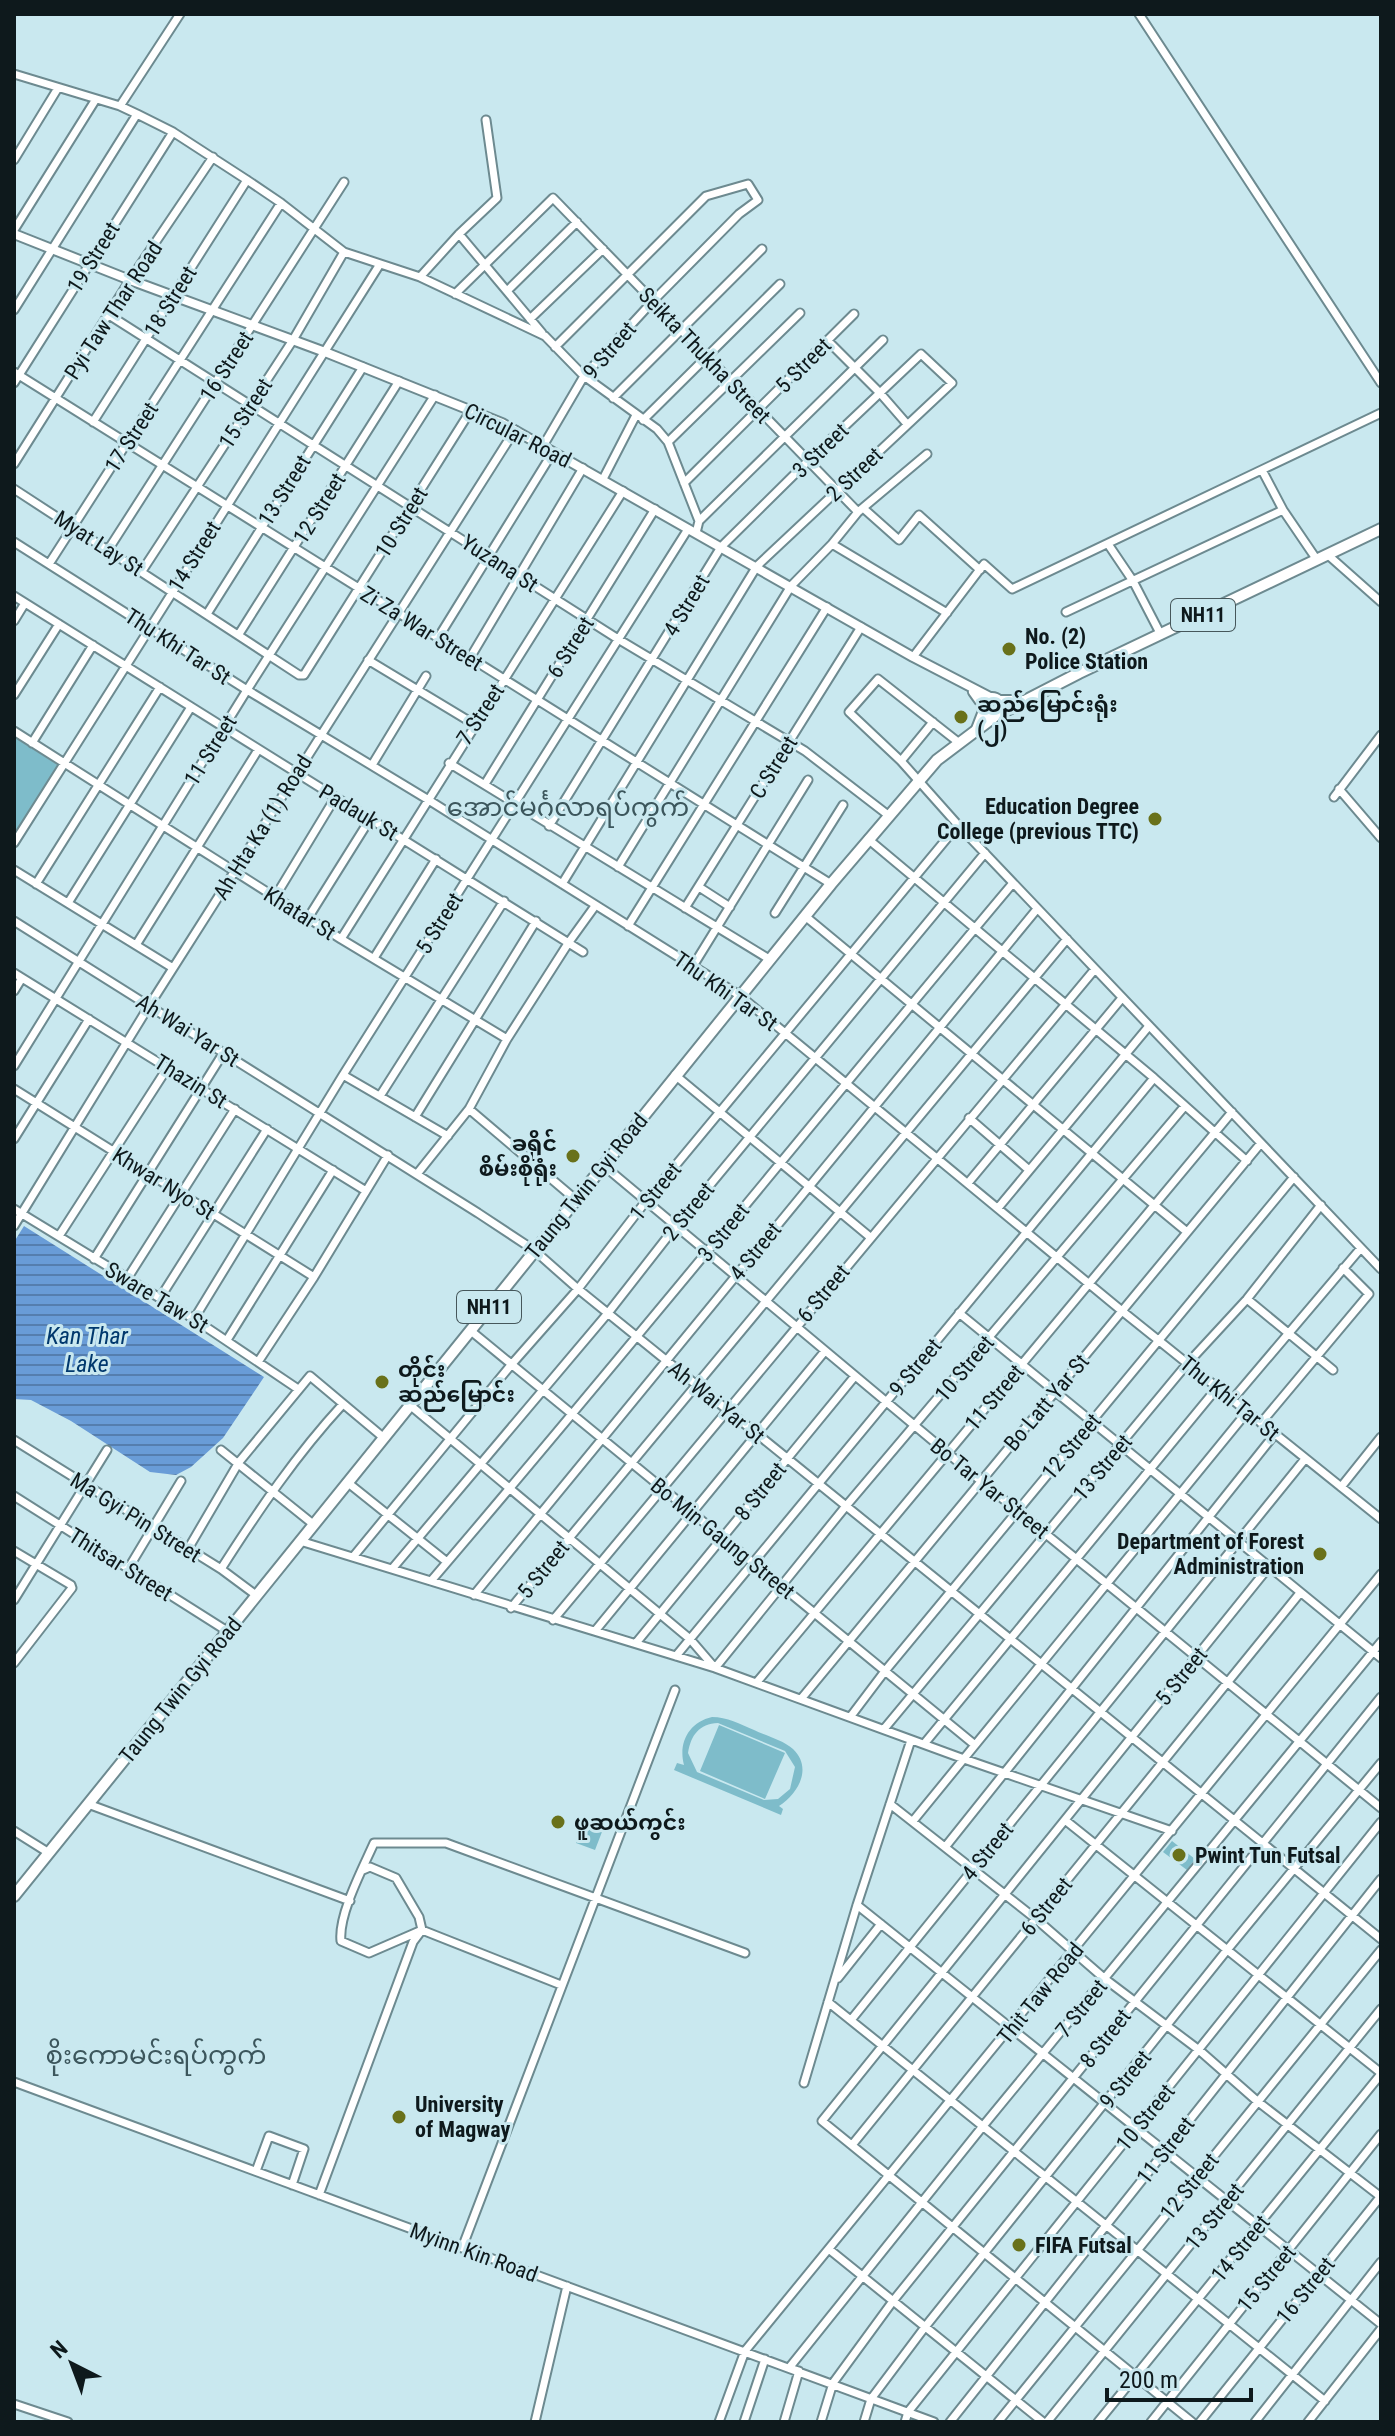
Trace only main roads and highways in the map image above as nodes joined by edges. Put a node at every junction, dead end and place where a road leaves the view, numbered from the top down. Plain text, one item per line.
1 (14, 232) edge
2 (1381, 529) edge
3 (970, 688) junction
4 (995, 699) junction
5 (1024, 700) junction
6 (983, 708) junction
7 (997, 715) junction
8 (976, 729) junction
9 (14, 1896) edge

1 - 3 main road, Circular Road
2 - 5 highway, NH11
3 - 4 main road, Circular Road
3 - 6 main road
4 - 5 main road, Circular Road
4 - 6 highway
4 - 7 highway
5 - 7 highway, NH11
6 - 7 highway
6 - 8 main road
7 - 8 highway, Taung Twin Gyi Road / NH11
8 - 9 highway, Taung Twin Gyi Road / NH11

